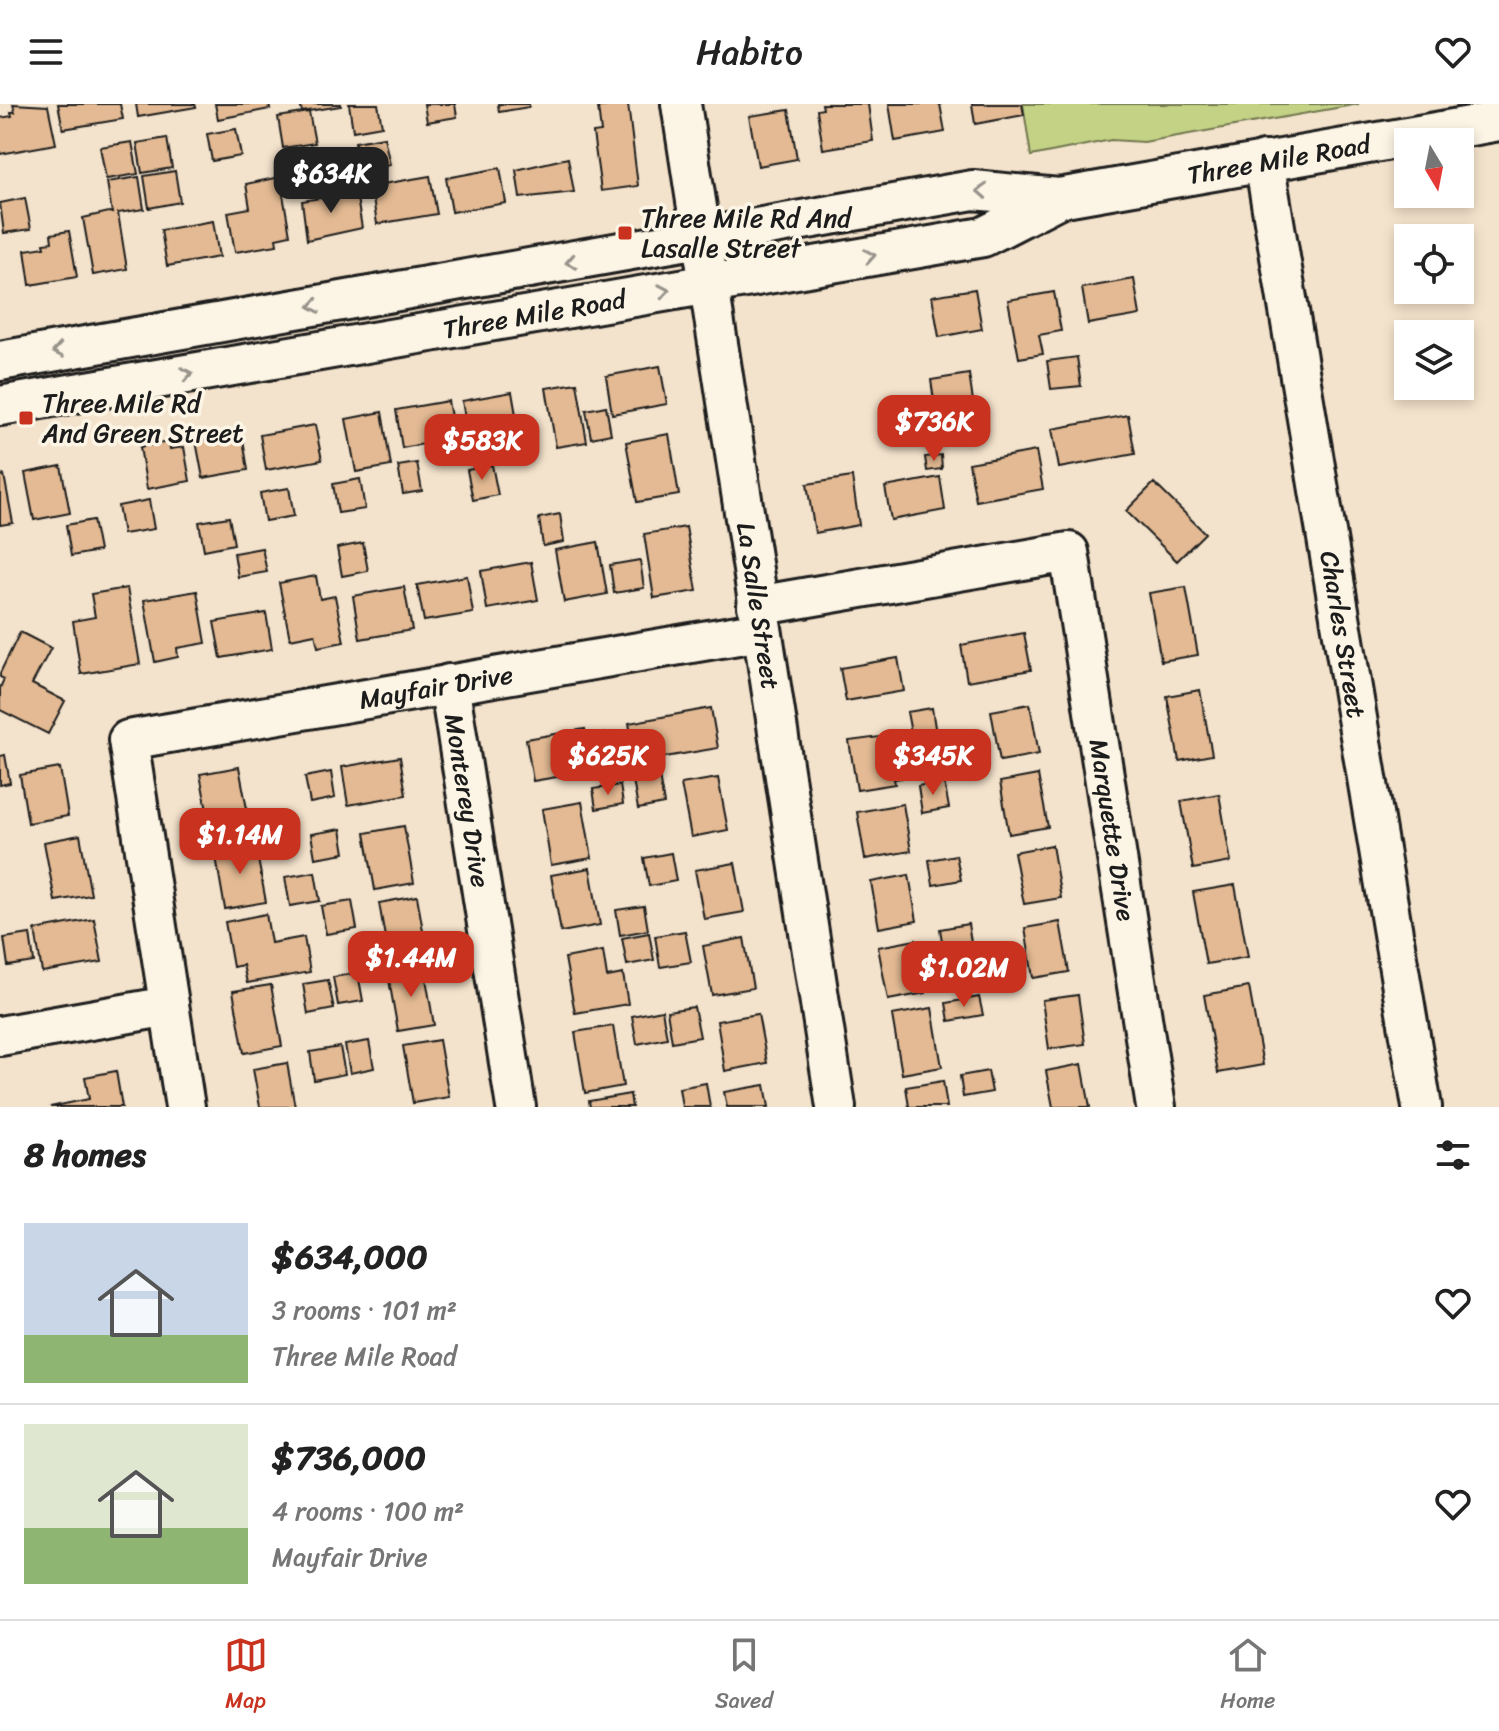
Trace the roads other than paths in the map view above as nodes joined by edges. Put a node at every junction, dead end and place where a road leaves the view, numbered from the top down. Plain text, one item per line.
1 (681, 104) edge
2 (1499, 121) edge
3 (1264, 161) junction
4 (1059, 198) junction
5 (703, 239) junction
6 (710, 283) junction
7 (0, 361) edge
8 (0, 406) edge
9 (1069, 552) joint
10 (759, 618) junction
11 (449, 684) junction
12 (169, 1006) junction
13 (0, 1036) edge
14 (185, 1107) edge
15 (516, 1107) edge
16 (836, 1107) edge
17 (1156, 1107) edge
18 (1422, 1107) edge

1 - 5 street, La Salle Street
2 - 3 street, Three Mile Road
3 - 4 street, Three Mile Road
3 - 18 street, Charles Street
4 -> 5 street, Three Mile Road
6 -> 4 street, Three Mile Road
5 - 6 street, La Salle Street
5 -> 7 street, Three Mile Road
8 -> 6 street, Three Mile Road
6 - 10 street, La Salle Street
9 - 10 street, Mayfair Drive
9 - 17 street, Marquette Drive
10 - 11 street, Mayfair Drive
10 - 16 street, La Salle Street
11 - 12 street, Mayfair Drive
11 - 15 street, Monterey Drive
12 - 13 street
12 - 14 street

